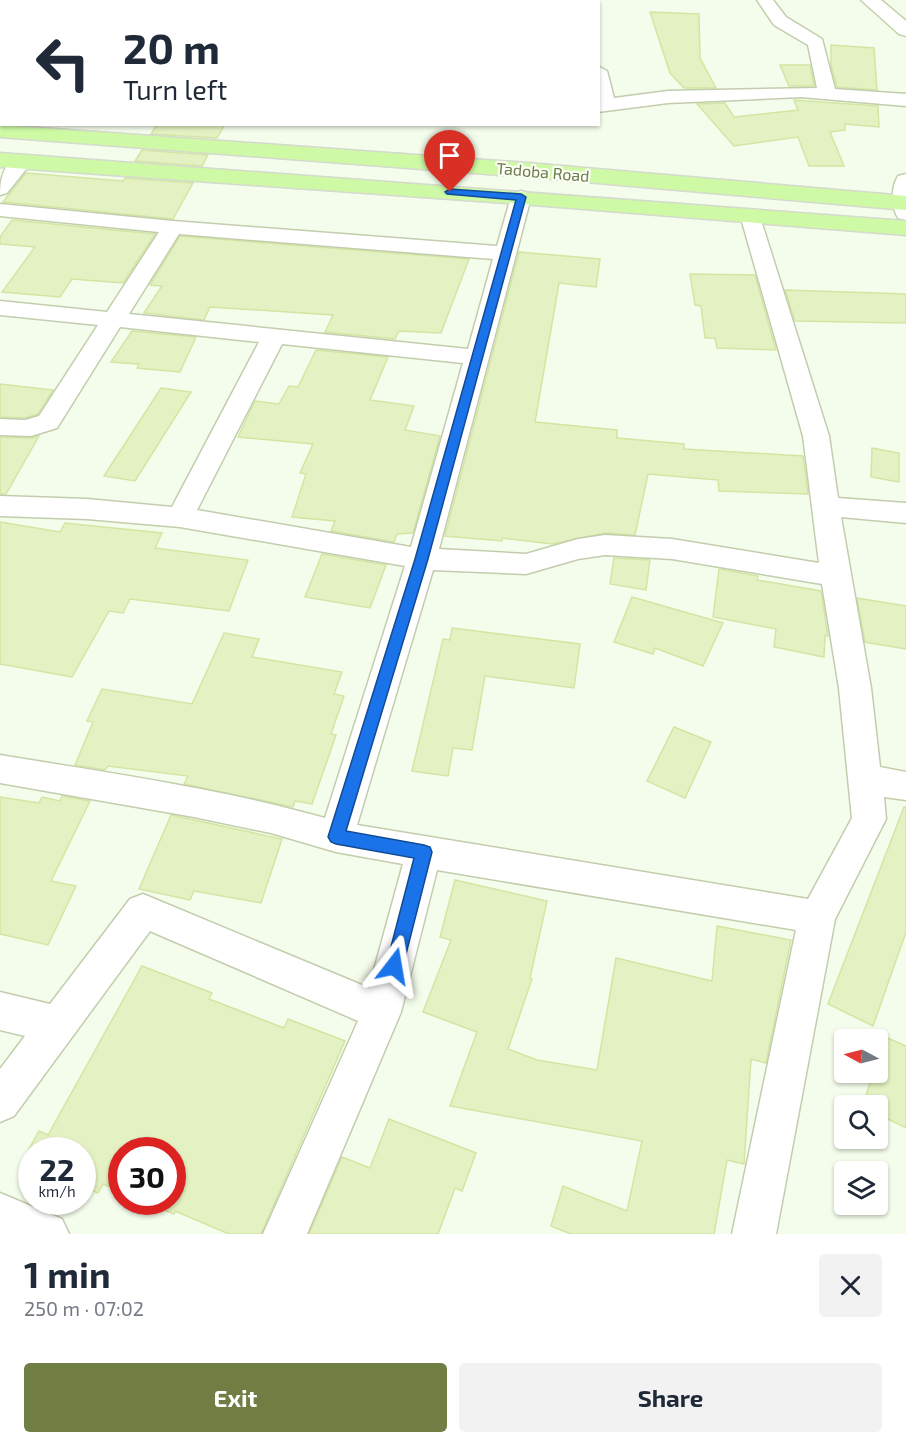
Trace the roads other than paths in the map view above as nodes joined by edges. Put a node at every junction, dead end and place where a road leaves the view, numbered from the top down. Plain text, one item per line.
1 (765, 0) edge
2 (870, 0) edge
3 (904, 27) edge
4 (600, 85) edge
5 (826, 94) junction
6 (906, 100) edge
7 (603, 105) edge
8 (0, 131) edge
9 (11, 161) edge
10 (0, 189) edge
11 (521, 197) junction
12 (905, 200) edge
13 (0, 210) edge
14 (752, 218) junction
15 (173, 227) junction
16 (906, 228) edge
17 (505, 252) junction
18 (0, 308) edge
19 (116, 319) junction
20 (274, 336) junction
21 (477, 357) junction
22 (0, 427) edge
23 (0, 506) edge
24 (825, 506) junction
25 (906, 513) edge
26 (180, 518) junction
27 (422, 559) junction
28 (835, 576) junction
29 (0, 769) edge
30 (864, 779) junction
31 (906, 786) edge
32 (336, 837) junction
33 (424, 852) junction
34 (817, 917) junction
35 (0, 1011) edge
36 (382, 1012) junction
37 (58, 1025) junction
38 (0, 1101) edge
39 (0, 1215) edge
40 (47, 1234) edge
41 (285, 1234) edge
42 (754, 1234) edge

1 - 5 street
2 - 3 street
4 - 7 street
5 - 6 street
5 - 7 street
8 - 12 main road, Tadoba Road
9 - 10 street
9 - 11 main road, Tadoba Road
11 - 14 main road, Tadoba Road
11 - 17 street
13 - 15 street
14 - 16 main road, Tadoba Road
14 - 24 street
15 - 17 street
15 - 19 street
17 - 21 street
18 - 19 street
19 - 20 street
19 - 22 street
20 - 21 street
20 - 26 street
21 - 27 street
23 - 26 street
24 - 25 street
24 - 28 street
26 - 27 street
27 - 28 street
27 - 32 street
28 - 30 street
29 - 32 street
30 - 31 street
30 - 34 street
32 - 33 street
33 - 34 street
33 - 36 street
34 - 42 street
35 - 37 street
36 - 37 street
36 - 41 street
37 - 38 street
39 - 40 street

